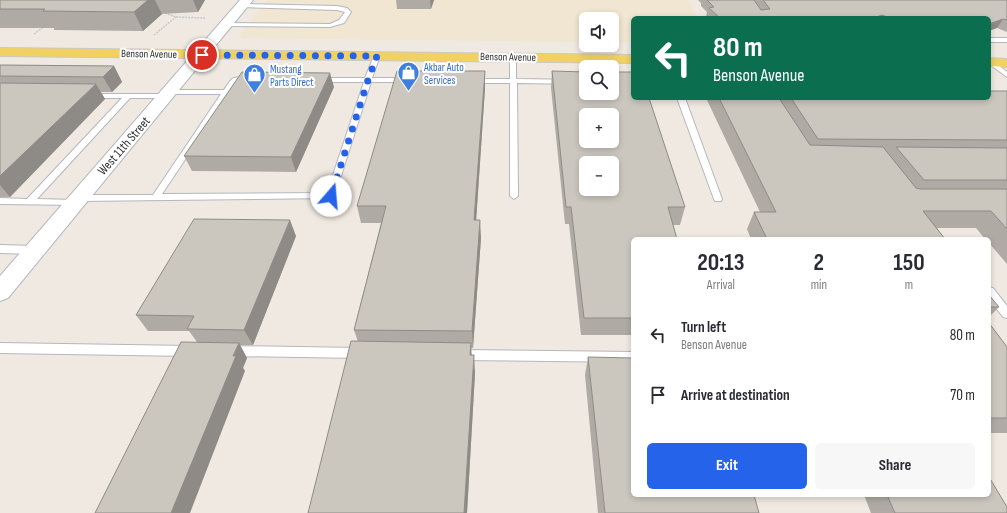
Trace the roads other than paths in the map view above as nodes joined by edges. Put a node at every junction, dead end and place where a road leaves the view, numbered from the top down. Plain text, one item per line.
1 (244, 3) edge
2 (226, 25) junction
3 (991, 40) edge
4 (1007, 40) edge
5 (0, 52) edge
6 (202, 55) junction
7 (377, 56) junction
8 (513, 58) junction
9 (631, 59) edge
10 (991, 62) edge
11 (991, 63) edge
12 (1007, 63) edge
13 (1007, 75) edge
14 (258, 80) edge
15 (313, 80) edge
16 (368, 80) junction
17 (414, 80) edge
18 (467, 81) edge
19 (514, 81) junction
20 (579, 82) edge
21 (226, 92) junction
22 (169, 94) junction
23 (79, 95) edge
24 (128, 96) junction
25 (682, 100) edge
26 (514, 196) dead end
27 (155, 198) junction
28 (77, 200) junction
29 (718, 200) dead end
30 (0, 201) edge
31 (29, 202) junction
32 (0, 248) edge
33 (35, 250) junction
34 (0, 292) edge
35 (991, 294) edge
36 (1007, 314) edge
37 (0, 348) edge
38 (199, 351) edge
39 (215, 351) edge
40 (373, 353) edge
41 (444, 354) edge
42 (631, 357) edge

1 - 2 street, West 11th Street
1 - 2 lane
2 - 6 street, West 11th Street
3 - 4 lane
5 - 6 main road, Benson Avenue
6 - 7 main road, Benson Avenue
6 - 22 street, West 11th Street
7 - 8 main road, Benson Avenue
7 - 16 lane
8 - 9 main road, Benson Avenue
8 - 19 lane
10 - 12 main road
11 - 13 lane
14 - 21 lane
15 - 16 lane
16 - 17 lane
16 - 27 lane
18 - 19 lane
19 - 20 lane
19 - 26 lane
21 - 22 lane
21 - 27 lane
22 - 24 lane
22 - 28 street, West 11th Street
23 - 24 lane
24 - 31 lane
25 - 29 lane
27 - 28 lane
28 - 31 lane
28 - 33 street, West 11th Street
30 - 31 lane
32 - 33 lane
33 - 34 street, West 11th Street
35 - 36 lane
37 - 38 lane
39 - 40 lane
41 - 42 lane

